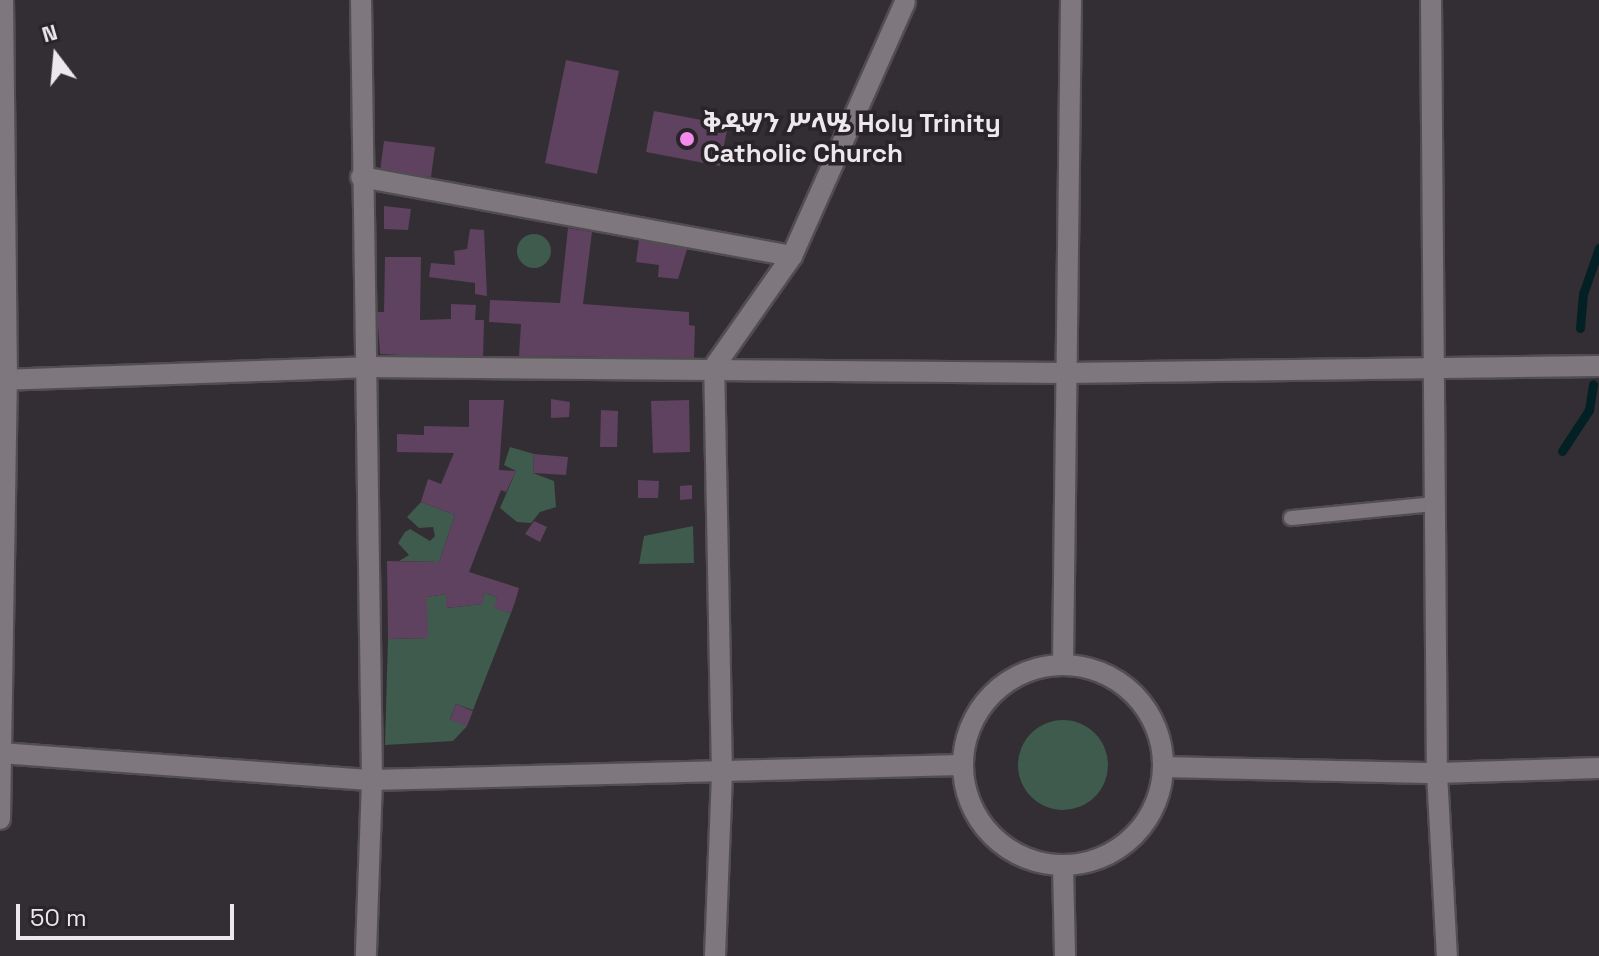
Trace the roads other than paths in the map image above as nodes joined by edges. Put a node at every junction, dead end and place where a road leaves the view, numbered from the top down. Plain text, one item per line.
1 (3, 0) edge
2 (361, 0) edge
3 (1071, 0) edge
4 (1431, 0) edge
5 (905, 2) dead end
6 (361, 177) junction
7 (792, 256) junction
8 (1431, 364) junction
9 (1599, 366) edge
10 (366, 367) junction
11 (714, 367) junction
12 (1065, 373) junction
13 (3, 380) edge
14 (1433, 504) junction
15 (1291, 518) dead end
16 (1063, 664) junction
17 (0, 753) edge
18 (961, 765) junction
19 (1163, 767) junction
20 (1599, 768) edge
21 (1437, 773) junction
22 (722, 775) junction
23 (372, 780) junction
24 (0, 819) edge
25 (1063, 866) junction
26 (366, 956) edge
27 (715, 956) edge
28 (1065, 956) edge
29 (1447, 956) edge

1 - 13 street
2 - 6 street
3 - 12 street
4 - 8 street
5 - 7 street
6 - 7 street
6 - 10 street
7 - 11 street
8 - 9 street
8 - 12 street
8 - 14 street
10 - 11 street
10 - 13 street
10 - 23 street
11 - 12 street
11 - 22 street
12 - 16 street
13 - 17 street
14 - 15 lane
14 - 21 street
16 - 18 street
16 - 19 street
17 - 23 street
17 - 24 street
18 - 22 street
18 - 25 street
19 - 21 street
19 - 25 street
20 - 21 street
21 - 29 street
22 - 23 street
22 - 27 street
23 - 26 street
25 - 28 street

